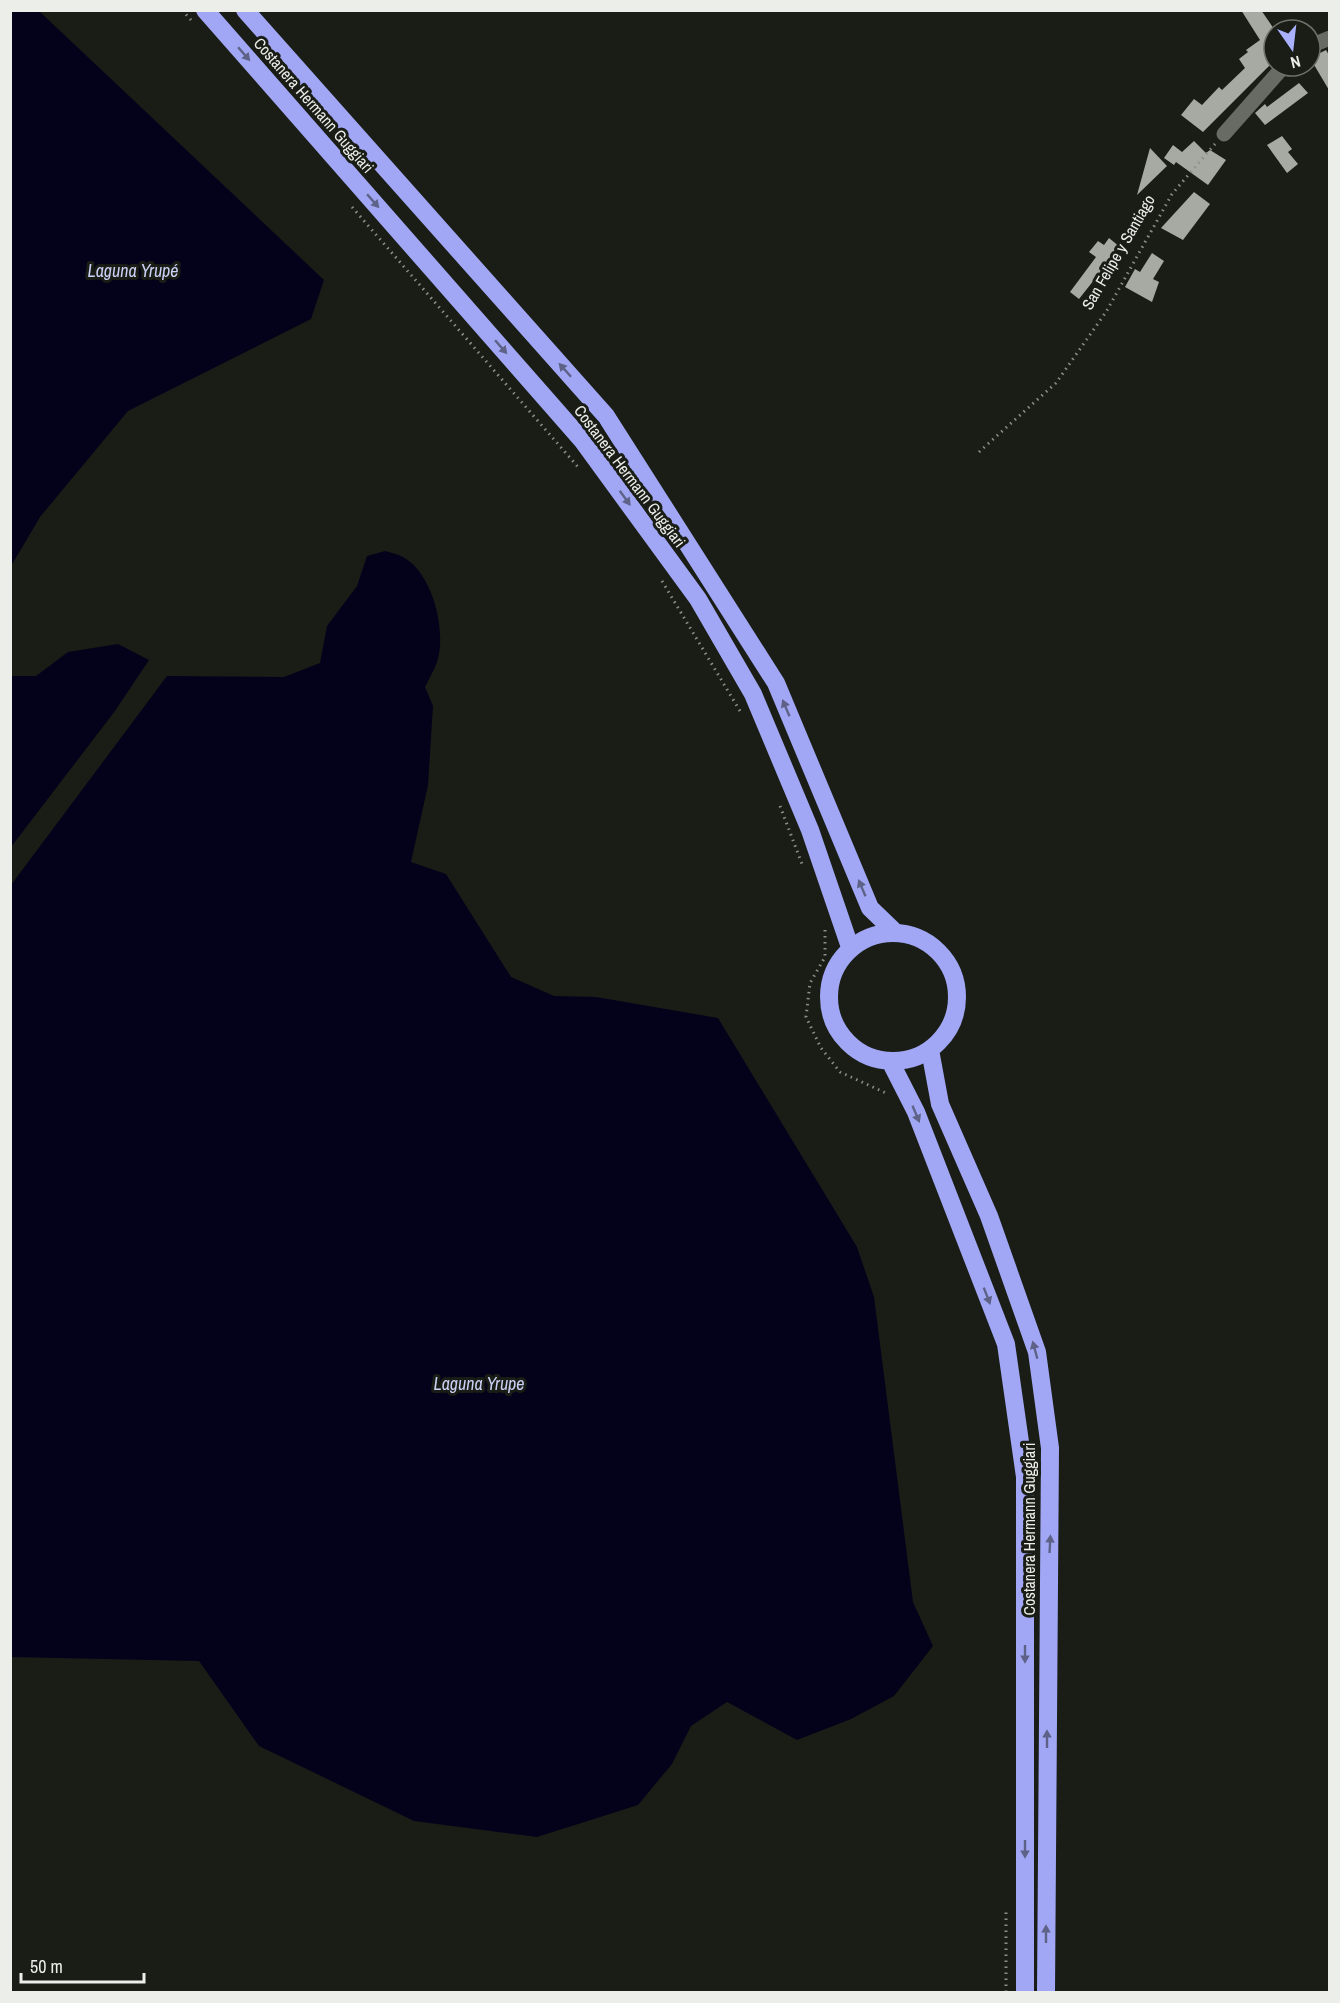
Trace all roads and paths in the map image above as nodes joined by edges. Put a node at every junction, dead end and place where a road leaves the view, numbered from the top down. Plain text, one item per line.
1 (182, 10) edge
2 (205, 10) edge
3 (245, 10) edge
4 (198, 28) dead end
5 (1273, 78) edge
6 (1224, 134) joint
7 (347, 200) dead end
8 (979, 452) dead end
9 (582, 471) dead end
10 (660, 579) dead end
11 (744, 718) dead end
12 (779, 804) dead end
13 (804, 870) dead end
14 (825, 924) dead end
15 (896, 933) junction
16 (850, 947) junction
17 (930, 1050) junction
18 (890, 1061) junction
19 (890, 1095) dead end
20 (1006, 1909) dead end
21 (1006, 1992) edge
22 (1025, 1992) edge
23 (1046, 1992) edge

1 - 4 path
2 -> 16 highway, Costanera Hermann Guggiari
15 -> 3 highway, Costanera Hermann Guggiari
5 - 6 street
6 - 8 path, San Felipe y Santiago
7 - 9 path
10 - 11 path
12 - 13 path
14 - 19 path
15 - 16 highway
15 - 17 highway
16 - 18 highway
17 - 18 highway
23 -> 17 highway, Costanera Hermann Guggiari
18 -> 22 highway, Costanera Hermann Guggiari
20 - 21 path

